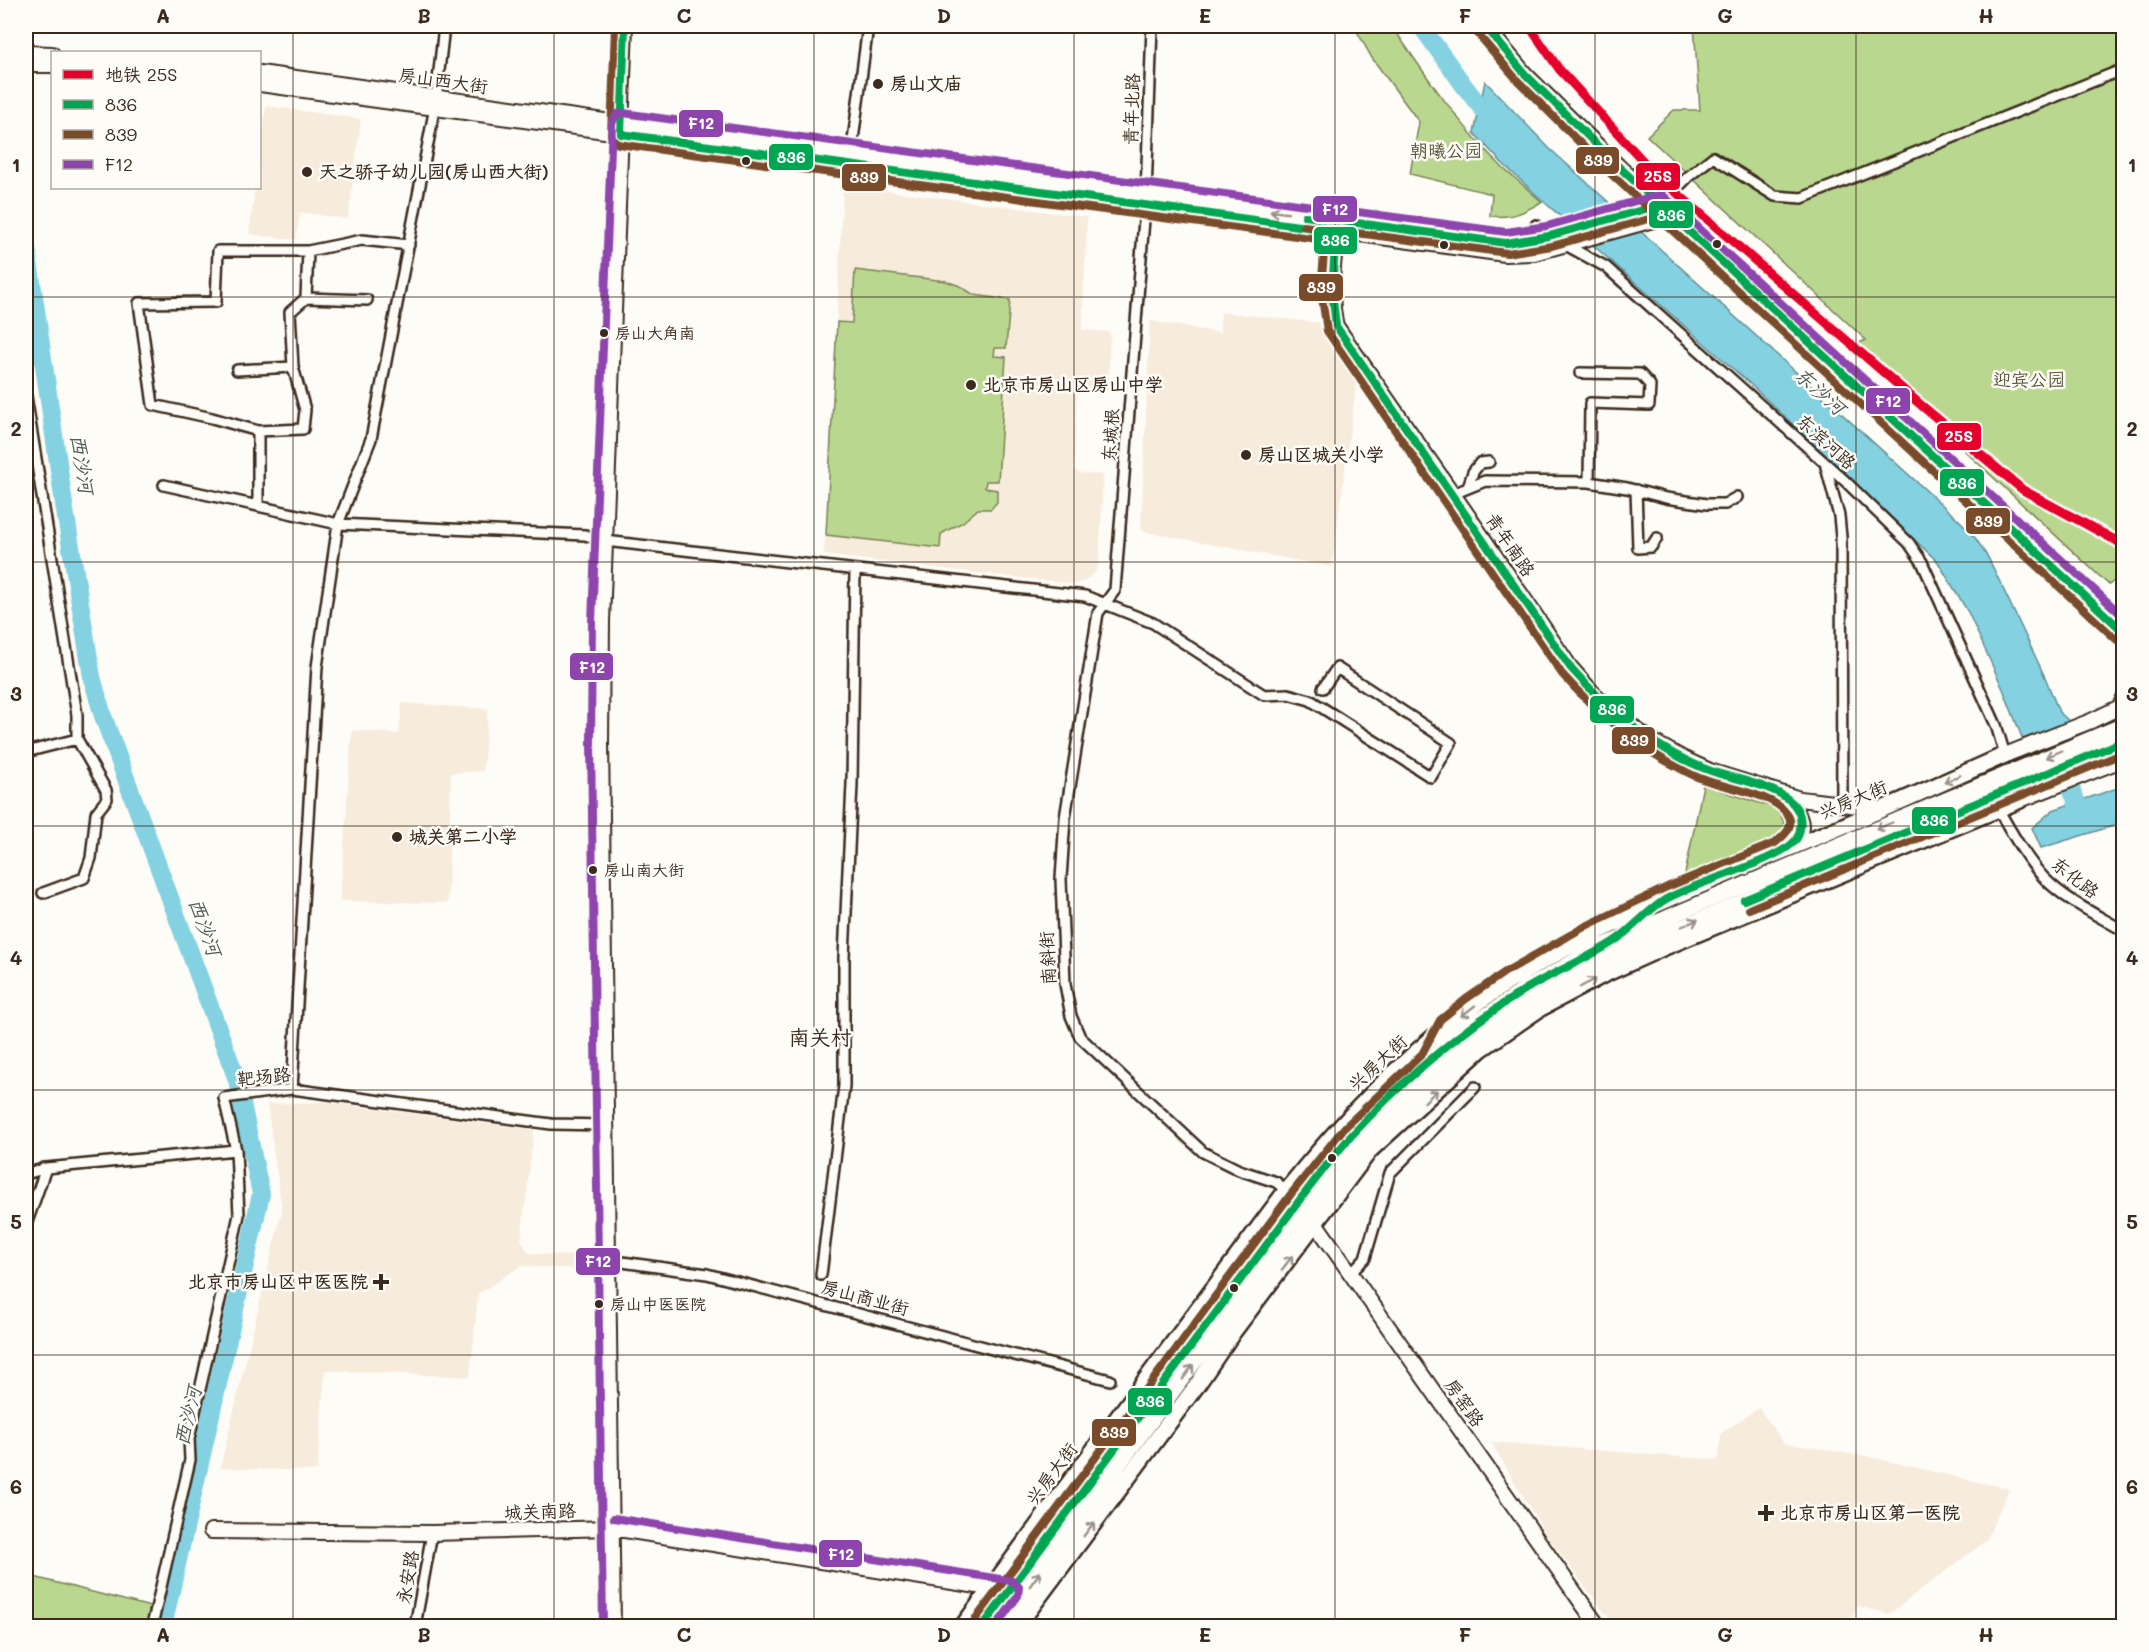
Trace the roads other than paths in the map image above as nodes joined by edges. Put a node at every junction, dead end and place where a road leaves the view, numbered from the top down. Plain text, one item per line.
1 (444, 26) edge
2 (625, 26) edge
3 (868, 26) edge
4 (1152, 26) edge
5 (1485, 26) edge
6 (26, 53) edge
7 (51, 54) edge
8 (51, 65) edge
9 (2124, 69) edge
10 (261, 73) edge
11 (261, 84) edge
12 (436, 103) junction
13 (621, 128) junction
14 (850, 166) junction
15 (1146, 200) junction
16 (1665, 210) junction
17 (1536, 225) dead end
18 (1337, 226) junction
19 (1574, 235) junction
20 (1551, 236) junction
21 (1564, 244) junction
22 (408, 245) junction
23 (308, 251) junction
24 (306, 298) junction
25 (367, 300) dead end
26 (293, 367) junction
27 (237, 370) dead end
28 (1580, 373) dead end
29 (26, 396) edge
30 (258, 431) junction
31 (1489, 462) dead end
32 (1825, 463) junction
33 (1589, 482) junction
34 (164, 485) dead end
35 (1468, 487) junction
36 (1636, 490) junction
37 (1453, 494) junction
38 (1737, 497) dead end
39 (258, 506) junction
40 (338, 524) junction
41 (1657, 538) dead end
42 (605, 541) junction
43 (855, 570) junction
44 (1105, 603) junction
45 (2124, 632) edge
46 (1323, 688) dead end
47 (2122, 702) edge
48 (2124, 725) edge
49 (77, 739) junction
50 (2102, 739) junction
51 (2124, 741) edge
52 (34, 750) dead end
53 (2005, 755) junction
54 (2124, 759) edge
55 (2013, 786) junction
56 (1781, 793) junction
57 (1938, 803) junction
58 (1842, 805) junction
59 (1883, 809) junction
60 (1998, 809) junction
61 (1780, 852) junction
62 (1847, 856) junction
63 (1877, 859) junction
64 (43, 893) dead end
65 (1665, 900) junction
66 (2124, 931) edge
67 (1616, 940) junction
68 (1448, 1027) junction
69 (1431, 1060) junction
70 (1475, 1087) dead end
71 (292, 1089) junction
72 (1392, 1105) junction
73 (1357, 1110) junction
74 (606, 1125) junction
75 (1387, 1135) junction
76 (236, 1150) junction
77 (46, 1168) junction
78 (26, 1169) edge
79 (26, 1174) edge
80 (1286, 1191) junction
81 (1307, 1211) junction
82 (26, 1225) edge
83 (608, 1260) junction
84 (1351, 1273) junction
85 (821, 1275) dead end
86 (1233, 1332) junction
87 (1212, 1339) junction
88 (1110, 1380) dead end
89 (612, 1528) junction
90 (211, 1531) dead end
91 (432, 1533) junction
92 (991, 1588) junction
93 (1009, 1591) junction
94 (152, 1626) edge
95 (415, 1626) edge
96 (613, 1626) edge
97 (963, 1626) edge
98 (982, 1626) edge
99 (1000, 1626) edge
100 (1017, 1626) edge
101 (1598, 1626) edge

1 - 12 street
2 - 13 main road
3 - 14 street
4 - 15 street, 青年北路
5 - 16 main road
6 - 7 main road
6 - 8 main road
9 - 16 street
10 - 12 main road, 房山西大街
11 - 12 main road, 房山西大街
12 - 13 main road, 房山西大街
12 - 22 street
13 - 14 main road, 房山西大街
13 - 42 main road
14 - 15 main road, 房山西大街
15 - 18 main road, 房山西大街
15 - 44 street, 东城根
16 - 19 main road
16 - 45 main road
17 - 20 street, 东滨河路
18 - 20 main road
18 - 21 main road
18 - 37 main road, 青年南路
19 - 20 main road
19 - 21 main road
20 - 21 street, 东滨河路
21 - 32 street, 东滨河路
22 - 23 street
22 - 40 street
23 - 24 street
23 - 30 street
24 - 25 street
24 - 26 street
26 - 27 street
26 - 30 street
28 - 33 street
29 - 49 street
30 - 39 street
31 - 35 street
32 - 53 street, 东滨河路
32 - 58 street
33 - 35 street
33 - 36 street
34 - 39 street
35 - 37 street
36 - 38 street
36 - 41 street
37 - 56 main road, 青年南路
39 - 40 street
40 - 42 street
40 - 71 street
42 - 43 street
42 - 74 main road
43 - 44 street
43 - 85 street
44 - 46 street
44 - 80 street, 南斜街
47 - 50 main road
47 - 53 main road
48 - 50 main road
49 - 52 street
49 - 64 street
50 - 51 main road
50 - 55 main road
53 -> 59 main road, 兴房大街
54 - 55 main road
55 - 57 main road, 兴房大街
55 - 60 main road
55 - 62 main road, 兴房大街
56 - 58 main road, 青年南路
56 - 61 main road
57 - 59 main road
57 -> 67 main road, 兴房大街
58 - 59 main road, 青年南路
59 - 61 main road, 兴房大街
60 - 63 main road
60 - 66 street, 东化路
61 - 65 main road, 兴房大街
62 - 63 main road
72 -> 62 main road, 兴房大街
75 -> 63 main road
65 - 67 main road
65 -> 68 main road, 兴房大街
67 - 69 main road, 兴房大街
68 - 69 main road
68 - 73 main road, 兴房大街
69 - 72 main road, 兴房大街
70 - 84 street
71 - 74 street, 靶场路
71 - 76 street, 靶场路
72 - 73 main road
72 - 75 main road
72 - 81 main road, 兴房大街
73 - 80 main road, 兴房大街
74 - 83 main road
75 - 81 main road
76 - 77 street
76 - 94 street, 靶场路
77 - 78 street
77 - 79 street
77 - 82 street
80 - 81 street, 南斜街
80 - 92 main road, 兴房大街
81 - 84 main road, 房窑路
86 -> 81 main road
81 - 87 main road, 兴房大街
81 - 93 main road, 兴房大街
83 - 88 street, 房山商业街
83 - 89 main road
84 - 101 main road, 房窑路
86 - 87 main road
100 -> 86 main road
99 -> 87 main road, 兴房大街
89 - 91 main road, 城关南路
89 - 92 main road, 城关南路
89 - 96 main road
90 - 91 main road, 城关南路
91 - 95 street, 永安路
92 - 93 main road, 城关南路
92 - 97 main road, 兴房大街
93 - 98 main road, 兴房大街

